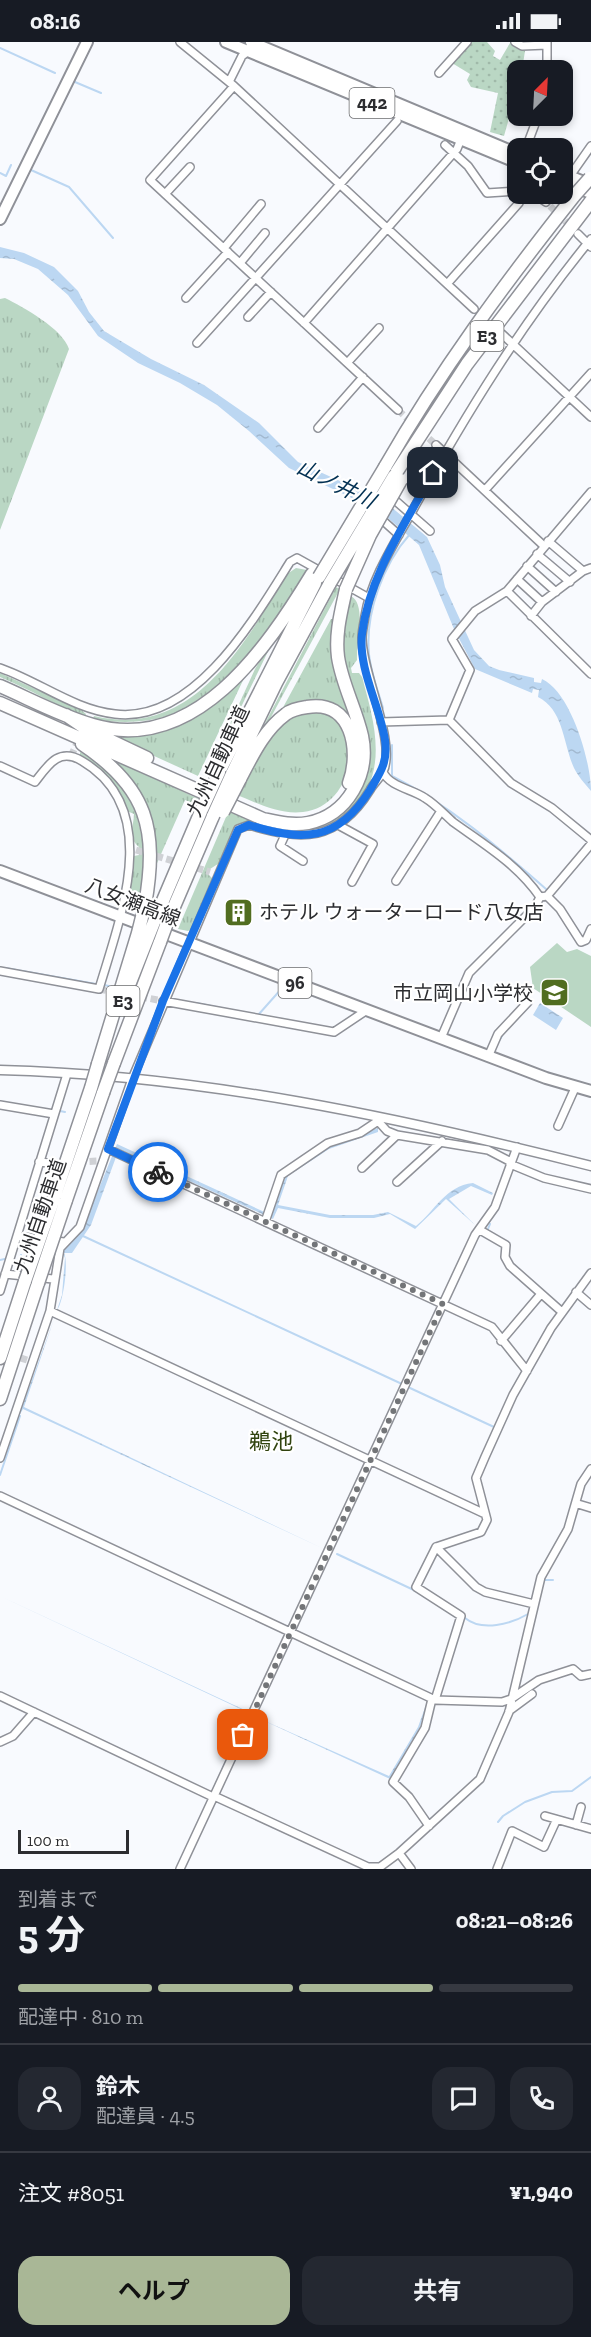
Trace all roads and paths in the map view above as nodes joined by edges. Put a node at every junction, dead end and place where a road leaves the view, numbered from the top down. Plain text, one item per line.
1 (87, 42) edge
2 (180, 42) edge
3 (226, 42) edge
4 (467, 42) edge
5 (515, 42) edge
6 (547, 44) edge
7 (251, 46) edge
8 (547, 60) edge
9 (439, 73) dead end
10 (232, 84) junction
11 (396, 121) dead end
12 (461, 140) junction
13 (444, 145) dead end
14 (591, 146) edge
15 (507, 150) edge
16 (453, 153) junction
17 (507, 159) edge
18 (190, 167) dead end
19 (573, 167) edge
20 (573, 178) edge
21 (591, 180) edge
22 (340, 184) junction
23 (573, 184) edge
24 (507, 192) edge
25 (165, 194) junction
26 (590, 199) edge
27 (261, 204) dead end
28 (518, 204) edge
29 (0, 219) edge
30 (386, 227) junction
31 (265, 233) dead end
32 (578, 234) tunnel mouth
33 (590, 243) edge
34 (226, 250) junction
35 (240, 263) junction
36 (256, 278) junction
37 (447, 284) junction
38 (271, 292) junction
39 (186, 298) dead end
40 (474, 309) tunnel mouth
41 (248, 317) dead end
42 (304, 322) junction
43 (380, 328) dead end
44 (502, 334) tunnel mouth
45 (197, 343) dead end
46 (512, 345) junction
47 (348, 362) junction
48 (591, 373) edge
49 (363, 377) junction
50 (569, 397) junction
51 (398, 410) tunnel mouth
52 (591, 417) edge
53 (318, 428) dead end
54 (436, 445) tunnel mouth
55 (444, 453) junction
56 (398, 478) junction
57 (379, 487) dead end
58 (485, 490) junction
59 (591, 492) edge
60 (370, 509) dead end
61 (409, 516) junction
62 (430, 531) dead end
63 (400, 533) junction
64 (546, 543) junction
65 (537, 554) junction
66 (527, 566) junction
67 (587, 570) edge
68 (315, 576) junction
69 (517, 579) junction
70 (570, 582) junction
71 (507, 591) junction
72 (556, 592) junction
73 (369, 598) junction
74 (542, 602) junction
75 (531, 616) junction
76 (0, 669) edge
77 (591, 674) edge
78 (0, 686) edge
79 (0, 703) edge
80 (66, 715) junction
81 (449, 720) junction
82 (381, 722) junction
83 (59, 729) junction
84 (0, 766) edge
85 (383, 772) junction
86 (236, 776) junction
87 (441, 811) junction
88 (340, 826) junction
89 (285, 835) junction
90 (591, 840) edge
91 (590, 848) edge
92 (303, 861) dead end
93 (0, 871) edge
94 (210, 872) tunnel mouth
95 (219, 874) junction
96 (396, 881) dead end
97 (352, 882) dead end
98 (543, 896) junction
99 (120, 916) junction
100 (591, 929) edge
101 (153, 939) junction
102 (189, 943) junction
103 (0, 970) edge
104 (163, 1001) junction
105 (528, 1002) dead end
106 (367, 1010) junction
107 (441, 1038) junction
108 (488, 1057) junction
109 (0, 1070) edge
110 (67, 1074) junction
111 (132, 1079) junction
112 (575, 1088) junction
113 (591, 1091) edge
114 (0, 1106) edge
115 (54, 1114) junction
116 (378, 1119) junction
117 (558, 1126) dead end
118 (397, 1136) junction
119 (442, 1141) junction
120 (517, 1147) junction
121 (108, 1149) junction
122 (39, 1162) junction
123 (50, 1163) dead end
124 (511, 1163) junction
125 (591, 1166) edge
126 (362, 1168) dead end
127 (397, 1182) dead end
128 (591, 1189) edge
129 (60, 1199) junction
130 (266, 1218) junction
131 (480, 1230) junction
132 (17, 1236) junction
133 (62, 1245) junction
134 (591, 1273) edge
135 (5, 1274) junction
136 (53, 1279) junction
137 (32, 1282) junction
138 (0, 1291) edge
139 (576, 1292) junction
140 (540, 1295) junction
141 (443, 1304) junction
142 (591, 1305) edge
143 (50, 1311) junction
144 (562, 1312) junction
145 (501, 1341) junction
146 (0, 1358) edge
147 (527, 1371) junction
148 (0, 1399) edge
149 (0, 1458) edge
150 (370, 1461) junction
151 (591, 1469) edge
152 (0, 1496) edge
153 (578, 1504) junction
154 (591, 1508) edge
155 (483, 1513) junction
156 (436, 1547) junction
157 (534, 1604) junction
158 (290, 1633) junction
159 (591, 1674) edge
160 (532, 1694) dead end
161 (0, 1695) edge
162 (434, 1700) junction
163 (512, 1700) junction
164 (509, 1711) junction
165 (34, 1712) junction
166 (0, 1742) edge
167 (214, 1796) junction
168 (581, 1807) dead end
169 (545, 1816) dead end
170 (556, 1821) junction
171 (576, 1825) junction
172 (429, 1826) junction
173 (591, 1829) edge
174 (399, 1853) junction
175 (180, 1869) edge
176 (411, 1869) edge
177 (497, 1869) edge

1 - 29 main road
2 - 10 street
3 - 7 main road, 442
4 - 9 street
5 - 6 street
6 - 8 street
7 - 10 street
7 - 12 main road, 442
7 - 15 main road, 442
10 - 22 street
10 - 25 street
11 - 22 street
12 - 16 street
12 - 17 main road, 442
13 - 16 street
14 - 19 street
16 - 24 street
16 - 30 street
18 - 25 street
20 - 21 main road
21 - 68 highway, 九州自動車道 / E3, bridge
22 - 30 street
22 - 36 street
23 - 26 main road
25 - 34 street
26 - 56 highway, 九州自動車道 / E3
27 - 34 street
28 - 37 street
30 - 37 street
30 - 42 street
31 - 35 street
32 - 33 street
33 - 46 street
34 - 35 street
34 - 39 street
35 - 36 street
36 - 38 street
36 - 45 street
37 - 40 street
38 - 41 street
38 - 42 street
42 - 47 street
43 - 47 street
44 - 46 street
46 - 50 street
46 - 55 street
47 - 49 street
48 - 50 street
49 - 51 street
49 - 53 street
50 - 52 street
50 - 58 street
54 - 55 street
55 - 58 street
55 - 61 street
56 - 83 highway, bridge
56 - 86 highway, 九州自動車道 / E3, bridge
57 - 61 street
58 - 64 street
59 - 64 street
60 - 63 street
61 - 62 street
61 - 63 street
63 - 73 street
64 - 65 street
64 - 67 street
65 - 66 street
65 - 70 street
66 - 69 street
66 - 72 street
67 - 70 street
68 - 80 highway
68 - 101 highway, 九州自動車道 / E3, bridge
69 - 71 street
69 - 74 street
70 - 72 street
71 - 75 street
71 - 81 street
72 - 74 street
73 - 76 street
73 - 82 street
74 - 75 street
75 - 77 street
78 - 80 highway
79 - 83 highway
80 - 86 highway
81 - 82 street
81 - 90 street
82 - 85 street
83 - 101 highway, bridge
84 - 99 street
85 - 87 street
85 - 88 street
86 - 101 highway, 九州自動車道 / E3, bridge
87 - 96 street
87 - 98 street
88 - 89 street
88 - 97 street
89 - 92 street
89 - 95 street
91 - 98 street
93 - 99 main road, 八女瀬高線 / 96
94 - 95 street
95 - 102 street
98 - 100 street
98 - 107 street
99 - 102 main road, 八女瀬高線 / 96
99 - 103 street
101 - 129 highway, 九州自動車道 / E3, bridge
101 - 129 highway, 九州自動車道 / E3, bridge
102 - 104 street
102 - 106 main road, 八女瀬高線 / 96
104 - 106 street
104 - 111 street
105 - 108 street
106 - 107 main road, 八女瀬高線 / 96
107 - 108 main road, 八女瀬高線 / 96
108 - 112 main road, 八女瀬高線 / 96
109 - 110 street
110 - 111 street
110 - 115 street
111 - 116 street
111 - 121 street
112 - 113 main road, 八女瀬高線 / 96
112 - 117 street
114 - 115 street
115 - 122 street
116 - 118 street
116 - 120 street
116 - 130 street
118 - 119 street
118 - 126 street
119 - 124 street
119 - 127 street
120 - 124 street
120 - 125 street
121 - 130 street
121 - 133 street
122 - 123 street
122 - 132 street
124 - 128 street
124 - 131 street
129 - 137 highway, 九州自動車道 / E3, bridge
130 - 141 street
131 - 140 street
131 - 141 street
132 - 133 street
132 - 135 street
133 - 136 street
134 - 139 street
135 - 136 street
135 - 138 street
136 - 143 street
137 - 146 highway, 九州自動車道 / E3
137 - 148 highway, 九州自動車道 / E3
139 - 142 street
139 - 144 street
140 - 144 street
140 - 145 street
141 - 145 street
141 - 150 street
143 - 149 street
143 - 150 street
144 - 147 street
145 - 147 street
147 - 155 street
150 - 155 street
150 - 158 street
151 - 153 street
152 - 158 street
153 - 154 street
153 - 157 street
155 - 156 street
156 - 157 street
156 - 162 street
157 - 163 street
158 - 162 street
158 - 167 street
159 - 163 street
160 - 164 street
161 - 165 street
162 - 163 street
162 - 172 street
163 - 164 street
164 - 172 street
165 - 166 street
165 - 167 street
167 - 174 street
167 - 175 street
168 - 171 street
169 - 170 street
170 - 171 street
170 - 177 street
171 - 173 street
172 - 174 street
174 - 176 street

